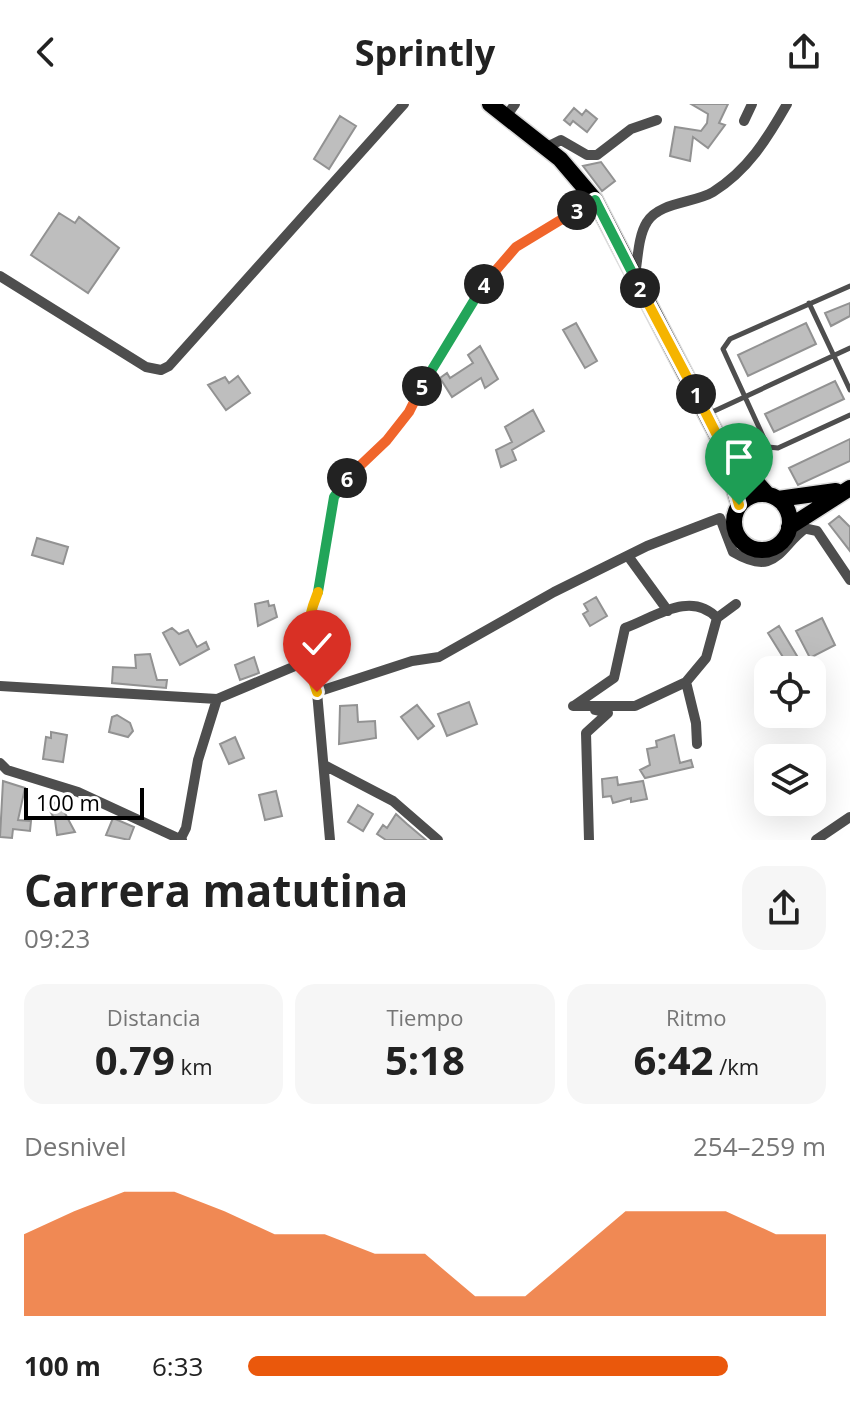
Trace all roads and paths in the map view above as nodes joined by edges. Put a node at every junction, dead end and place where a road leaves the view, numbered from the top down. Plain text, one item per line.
1 (404, 104) edge
2 (490, 104) edge
3 (752, 104) edge
4 (787, 104) edge
5 (511, 110) edge
6 (657, 120) dead end
7 (744, 121) dead end
8 (547, 147) junction
9 (595, 200) junction
10 (0, 276) edge
11 (635, 279) junction
12 (850, 286) edge
13 (809, 303) junction
14 (850, 348) edge
15 (834, 355) junction
16 (850, 390) edge
17 (744, 397) junction
18 (707, 415) junction
19 (850, 415) edge
20 (721, 443) junction
21 (848, 491) edge
22 (772, 497) junction
23 (739, 505) junction
24 (794, 529) junction
25 (628, 556) junction
26 (850, 580) edge
27 (736, 604) dead end
28 (668, 611) junction
29 (717, 618) junction
30 (307, 661) junction
31 (686, 682) junction
32 (0, 686) edge
33 (317, 692) junction
34 (217, 699) junction
35 (573, 706) junction
36 (697, 744) dead end
37 (0, 763) edge
38 (326, 766) junction
39 (850, 817) edge
40 (181, 839) edge
41 (330, 840) edge
42 (438, 840) edge
43 (589, 840) edge
44 (816, 840) edge

1 - 10 street
2 - 5 main road
3 - 7 street
4 - 11 street
5 - 8 main road
6 - 8 street
8 - 9 main road
9 - 11 main road
9 - 30 street
11 - 18 main road
12 - 13 lane
13 - 15 lane
13 - 17 lane
14 - 15 lane
15 - 16 lane
15 - 17 lane
17 - 18 lane
17 - 19 lane
18 - 20 main road
20 - 22 main road
20 - 23 main road
21 - 22 main road
21 - 24 main road
22 - 23 main road
22 - 24 main road
23 - 24 main road
24 - 25 street
24 - 26 street
25 - 28 street
25 - 33 street
27 - 29 street
28 - 29 street
28 - 35 street
29 - 31 street
30 - 33 street
30 - 34 street
31 - 35 street
31 - 36 street
32 - 34 street
33 - 38 street
34 - 40 street
35 - 43 street
37 - 40 street
38 - 41 street
38 - 42 street
39 - 44 street

